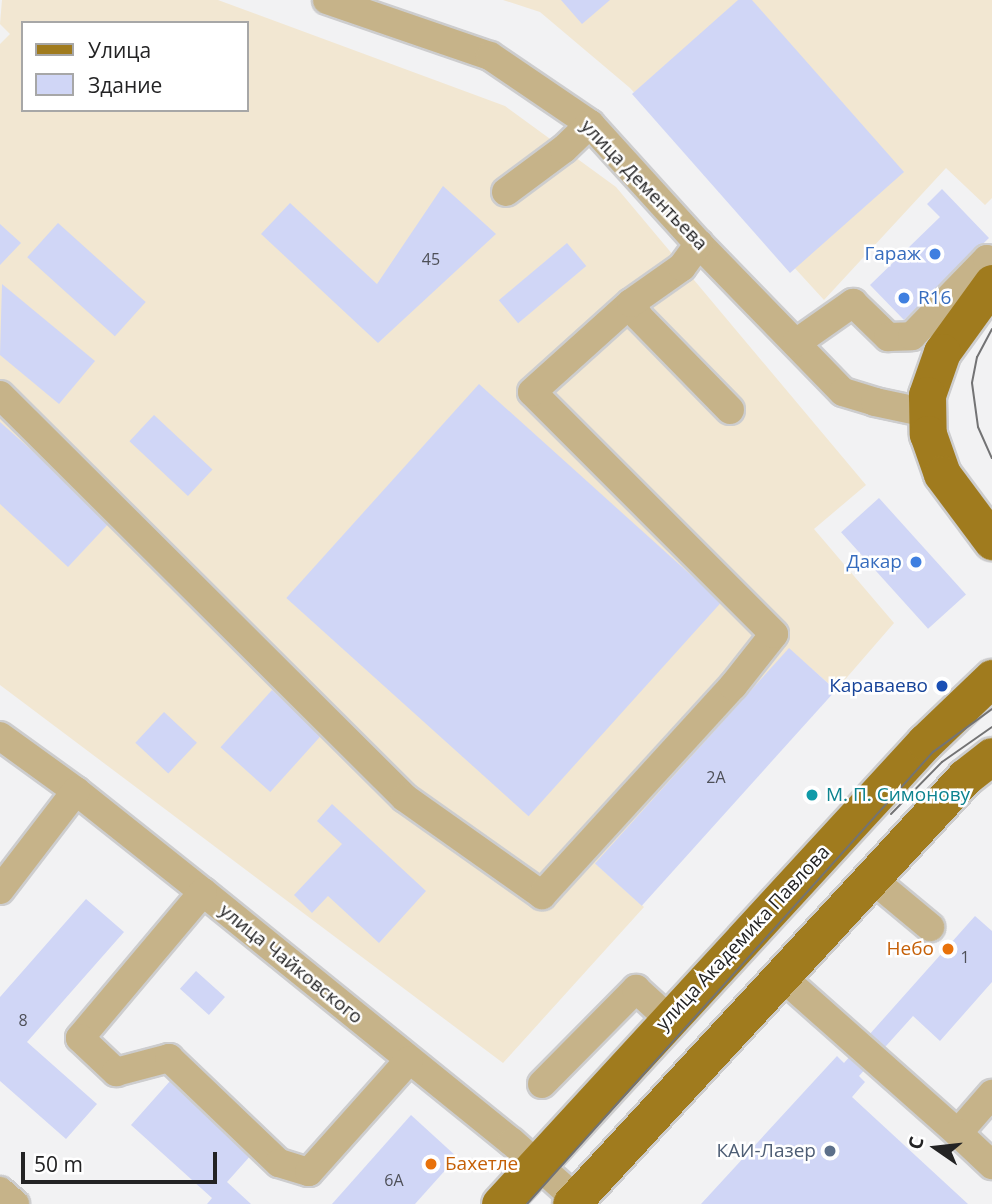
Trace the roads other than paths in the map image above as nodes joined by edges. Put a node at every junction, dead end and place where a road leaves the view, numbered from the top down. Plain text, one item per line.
1 (327, 0) edge
2 (590, 124) junction
3 (506, 192) dead end
4 (699, 244) junction
5 (992, 261) edge
6 (992, 283) edge
7 (631, 303) junction
8 (796, 343) junction
9 (0, 396) edge
10 (730, 410) dead end
11 (927, 412) junction
12 (992, 541) edge
13 (992, 678) edge
14 (0, 737) edge
15 (992, 756) edge
16 (76, 790) junction
17 (871, 878) junction
18 (0, 890) edge
19 (203, 891) junction
20 (930, 927) dead end
21 (781, 976) junction
22 (669, 1019) junction
23 (409, 1060) junction
24 (542, 1084) dead end
25 (992, 1094) edge
26 (958, 1133) junction
27 (537, 1164) junction
28 (992, 1165) edge
29 (0, 1191) edge
30 (574, 1202) edge
31 (15, 1204) edge
32 (500, 1204) edge

1 - 2 street, улица Дементьева
2 - 3 street
2 - 4 street, улица Дементьева
4 - 7 street
4 - 8 street, улица Дементьева
5 - 8 street
6 - 11 main road
7 - 9 street
7 - 10 street
8 - 11 street, улица Дементьева
11 - 12 main road
13 - 22 main road, улица Академика Павлова
14 - 16 street, улица Чайковского
15 - 17 main road
16 - 18 street
16 - 19 street, улица Чайковского
17 - 20 street
17 - 21 main road
19 - 23 street, улица Чайковского
19 - 23 street
21 - 26 street
21 - 30 main road
22 - 24 street
22 - 27 main road, улица Академика Павлова
23 - 27 street, улица Чайковского
25 - 26 street
26 - 28 street
27 - 30 street, улица Чайковского
27 - 32 main road, улица Академика Павлова
29 - 31 street

